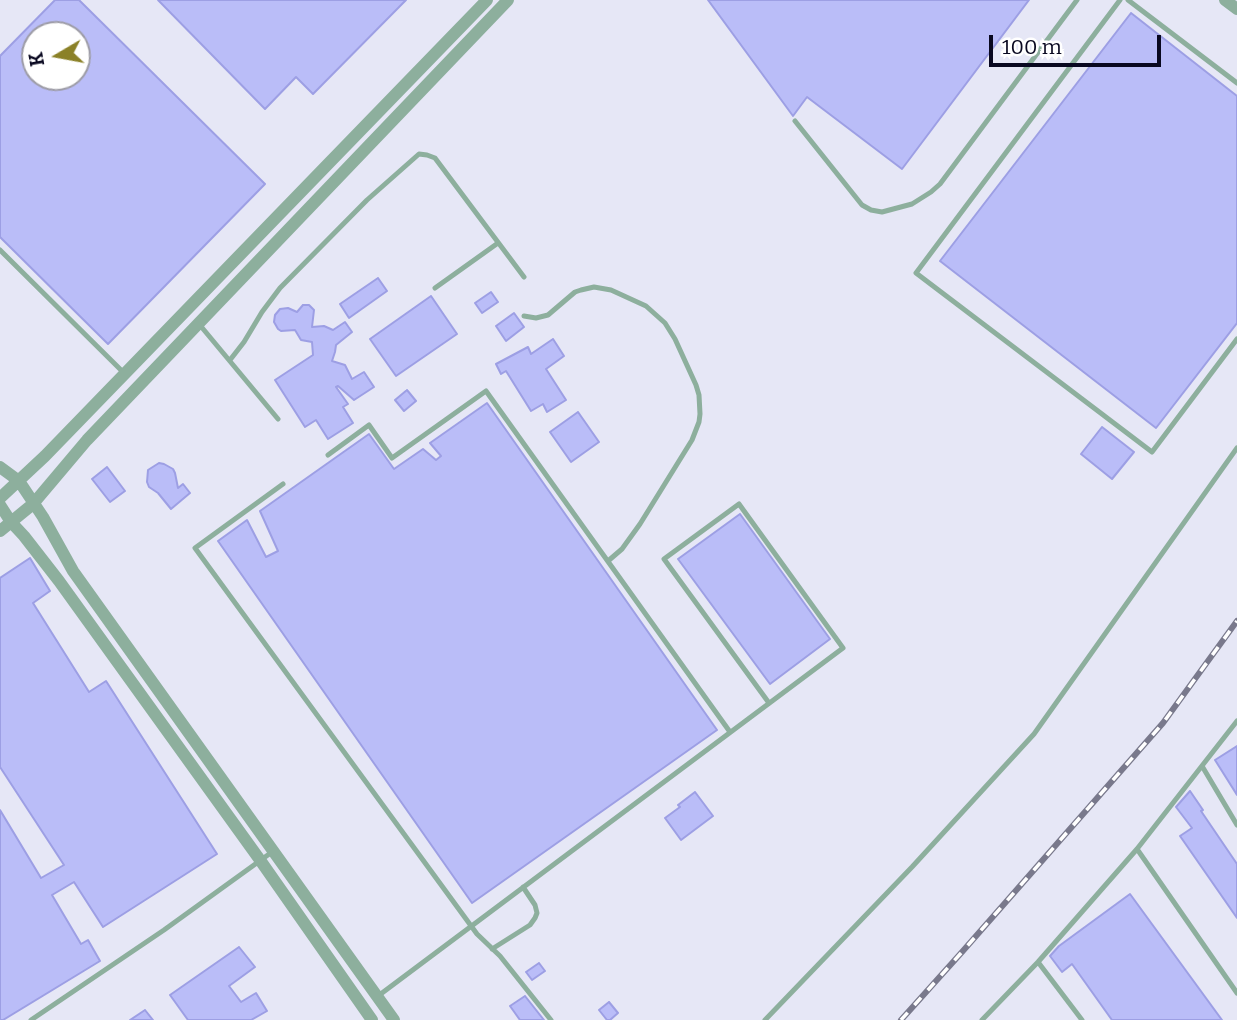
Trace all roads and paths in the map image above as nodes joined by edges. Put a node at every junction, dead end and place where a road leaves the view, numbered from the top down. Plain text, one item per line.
1 (488, 0) edge
2 (508, 0) edge
3 (1077, 0) edge
4 (1120, 0) edge
5 (1128, 0) edge
6 (1225, 0) edge
7 (1237, 9) edge
8 (473, 15) junction
9 (484, 24) junction
10 (1237, 83) edge
11 (795, 121) dead end
12 (498, 243) junction
13 (0, 250) edge
14 (524, 277) dead end
15 (435, 288) dead end
16 (185, 310) junction
17 (524, 316) dead end
18 (199, 324) junction
19 (1237, 339) edge
20 (230, 360) junction
21 (125, 374) junction
22 (278, 419) dead end
23 (1237, 448) edge
24 (328, 454) dead end
25 (0, 467) edge
26 (19, 481) junction
27 (283, 484) dead end
28 (0, 498) edge
29 (33, 504) junction
30 (0, 505) edge
31 (10, 522) junction
32 (0, 531) edge
33 (608, 561) junction
34 (769, 703) junction
35 (1237, 721) edge
36 (730, 732) junction
37 (1202, 766) junction
38 (1237, 825) edge
39 (1138, 849) junction
40 (272, 852) junction
41 (260, 860) junction
42 (523, 887) junction
43 (472, 926) junction
44 (492, 949) junction
45 (1038, 962) junction
46 (1237, 993) edge
47 (377, 997) junction
48 (31, 1020) edge
49 (372, 1020) edge
50 (394, 1020) edge
51 (551, 1020) edge
52 (765, 1020) edge
53 (982, 1020) edge
54 (1082, 1020) edge

1 - 8 street
2 - 9 street
3 - 11 lane
4 - 19 lane
5 - 10 lane
6 - 7 street
8 - 9 street
8 - 16 street
9 - 18 street
12 - 14 lane
12 - 15 lane
12 - 20 lane
13 - 21 lane
16 - 18 street
16 - 21 street
17 - 33 lane
18 - 20 lane
18 - 29 street
20 - 22 lane
21 - 26 street
23 - 52 lane
24 - 33 lane
25 - 26 street
26 - 28 street
26 - 29 street
27 - 43 lane
29 - 31 street
29 - 40 street
30 - 31 street
31 - 32 street
31 - 41 street
33 - 36 lane
34 - 34 lane
34 - 36 lane
35 - 37 lane
36 - 42 lane
37 - 38 lane
37 - 39 lane
39 - 45 lane
39 - 46 lane
40 - 41 lane
40 - 47 street
41 - 48 lane
41 - 49 street
42 - 43 lane
42 - 44 lane
43 - 44 lane
43 - 47 lane
44 - 51 lane
45 - 53 lane
45 - 54 lane
47 - 50 street

